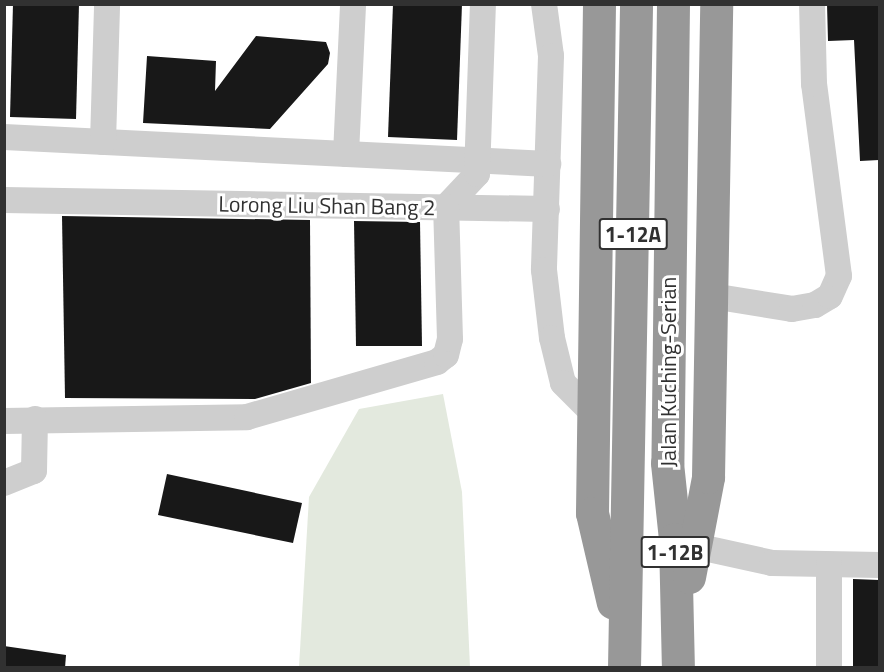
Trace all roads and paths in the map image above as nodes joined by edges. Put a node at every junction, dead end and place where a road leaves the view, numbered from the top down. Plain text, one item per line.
1 (107, 4) edge
2 (353, 4) edge
3 (483, 4) edge
4 (544, 4) edge
5 (599, 4) edge
6 (636, 4) edge
7 (674, 4) edge
8 (716, 4) edge
9 (812, 4) edge
10 (4, 137) edge
11 (103, 142) junction
12 (346, 154) junction
13 (479, 161) junction
14 (548, 164) junction
15 (4, 200) edge
16 (446, 207) junction
17 (547, 209) junction
18 (712, 296) junction
19 (593, 413) junction
20 (35, 419) junction
21 (4, 421) edge
22 (4, 483) edge
23 (695, 546) junction
24 (879, 565) edge
25 (829, 566) junction
26 (678, 654) edge
27 (623, 655) edge
28 (829, 668) edge

1 - 11 lane
2 - 12 lane
3 - 13 lane
4 - 14 lane
5 - 19 highway
6 - 27 highway, Jalan Kuching-Serian / 1-12A
7 - 26 highway, Jalan Kuching-Serian / 1-12B
8 - 18 highway
9 - 18 lane
10 - 11 lane
11 - 12 lane
12 - 13 lane
13 - 14 lane
13 - 16 lane
14 - 17 lane
15 - 16 lane, Lorong Liu Shan Bang 2
16 - 17 lane
16 - 20 lane, Lorong Liu Shan Bang 2
17 - 19 lane
18 - 23 highway
19 - 27 highway
20 - 21 lane, Lorong Liu Shan Bang 2
20 - 22 lane
23 - 25 lane
23 - 26 highway
24 - 25 lane
25 - 28 lane

